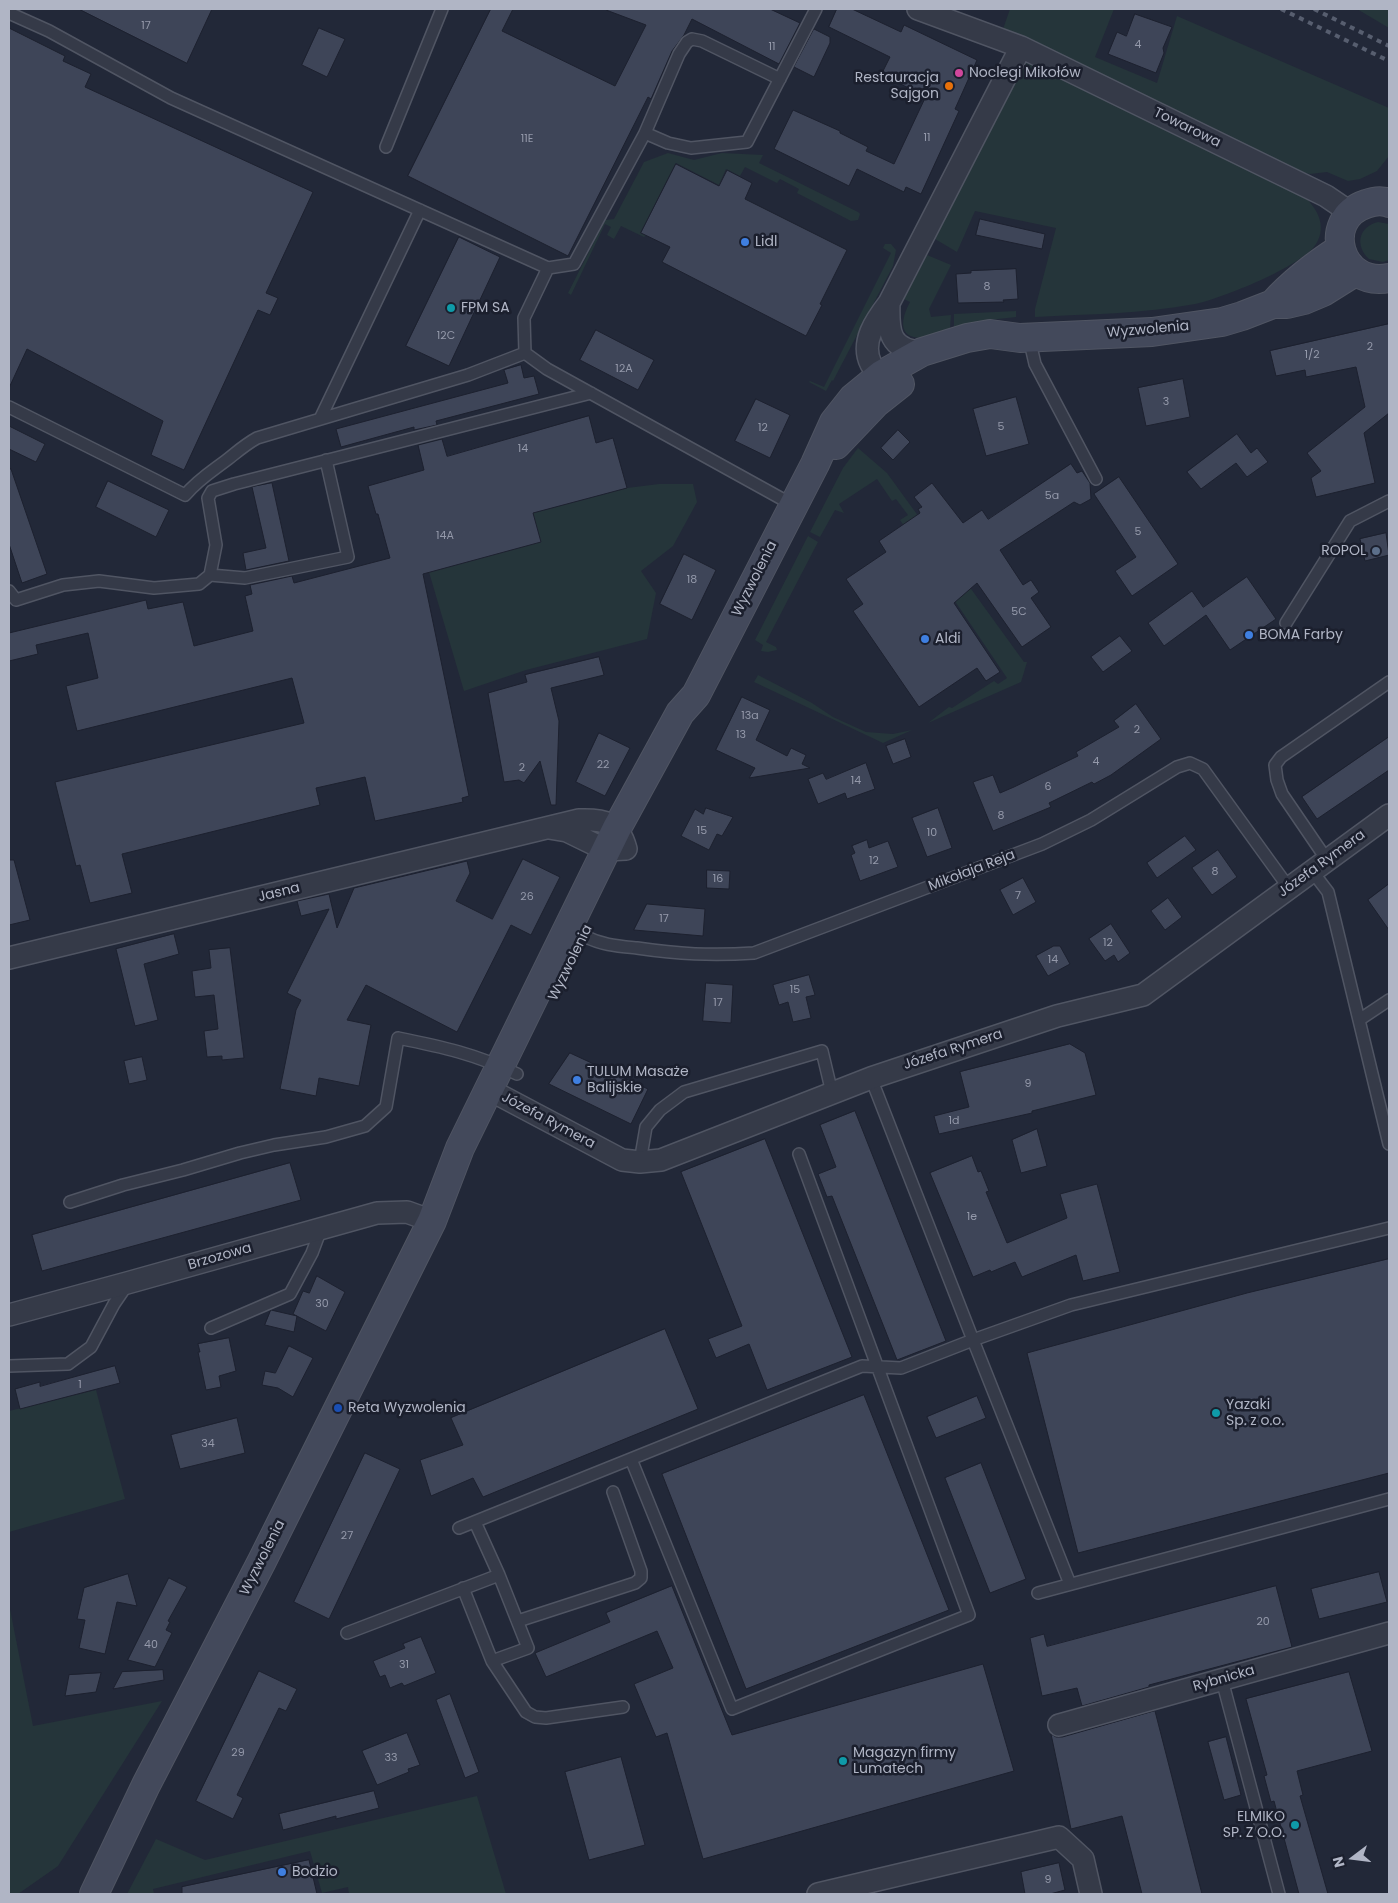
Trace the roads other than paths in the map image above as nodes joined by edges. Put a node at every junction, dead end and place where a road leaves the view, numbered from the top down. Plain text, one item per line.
1 (442, 9) edge
2 (816, 9) edge
3 (918, 9) edge
4 (9, 13) edge
5 (1021, 47) junction
6 (780, 79) junction
7 (645, 133) junction
8 (386, 146) dead end
9 (1388, 200) edge
10 (420, 210) junction
11 (1351, 213) junction
12 (1340, 249) junction
13 (548, 268) junction
14 (1355, 272) junction
15 (1389, 278) edge
16 (889, 304) junction
17 (1273, 304) junction
18 (1025, 338) junction
19 (922, 352) junction
20 (525, 353) junction
21 (888, 381) junction
22 (591, 393) junction
23 (9, 407) edge
24 (320, 419) junction
25 (326, 460) junction
26 (1096, 478) dead end
27 (1389, 501) edge
28 (793, 505) junction
29 (210, 575) junction
30 (11, 598) edge
31 (1286, 623) dead end
32 (1389, 682) edge
33 (1389, 815) edge
34 (616, 842) junction
35 (1320, 866) junction
36 (1289, 888) junction
37 (584, 936) junction
38 (9, 958) edge
39 (1389, 1000) edge
40 (1359, 1020) junction
41 (871, 1078) junction
42 (502, 1082) junction
43 (832, 1093) junction
44 (1389, 1144) edge
45 (798, 1154) dead end
46 (640, 1162) junction
47 (70, 1202) dead end
48 (432, 1221) junction
49 (321, 1228) junction
50 (1389, 1228) edge
51 (128, 1283) junction
52 (9, 1315) edge
53 (211, 1328) dead end
54 (973, 1340) junction
55 (9, 1366) edge
56 (877, 1367) junction
57 (631, 1459) junction
58 (613, 1492) dead end
59 (1389, 1499) edge
60 (475, 1522) junction
61 (459, 1528) dead end
62 (499, 1575) junction
63 (1070, 1584) junction
64 (464, 1588) junction
65 (1038, 1593) dead end
66 (518, 1621) junction
67 (347, 1633) dead end
68 (1389, 1633) edge
69 (492, 1661) junction
70 (1222, 1680) junction
71 (622, 1707) dead end
72 (1060, 1725) dead end
73 (94, 1894) edge
74 (818, 1894) edge
75 (1091, 1894) edge
76 (1279, 1894) edge

1 - 8 lane
2 - 6 lane
3 - 5 street, Towarowa
4 - 10 lane
5 - 11 street, Towarowa
5 - 16 street
6 - 7 lane
6 - 7 lane
7 - 13 lane
9 - 11 street
10 - 13 lane
10 - 24 lane
11 - 12 street
12 - 14 street
12 - 17 street, Wyzwolenia
13 - 20 lane
14 - 15 street
14 - 17 street, Wyzwolenia
16 - 19 street
16 - 21 street
17 - 18 street, Wyzwolenia
18 - 19 street, Wyzwolenia
18 - 21 street, Wyzwolenia
18 - 26 lane
19 - 21 street, Wyzwolenia
20 - 22 lane
20 - 24 lane
21 - 28 street, Wyzwolenia
22 - 25 lane
22 - 28 lane
23 - 24 lane
25 - 29 lane
25 - 29 lane
27 - 31 lane
28 - 34 street, Wyzwolenia
29 - 30 lane
32 - 35 lane
33 - 35 street, Józefa Rymera
34 - 37 street, Wyzwolenia
34 - 38 street, Jasna
34 - 42 street, Wyzwolenia
35 - 36 street, Józefa Rymera
35 - 40 lane
36 - 37 lane, Mikołaja Reja
36 - 41 street, Józefa Rymera
37 - 42 street, Wyzwolenia
39 - 40 lane
40 - 44 lane
41 - 43 street, Józefa Rymera
41 - 54 lane
42 - 46 street, Józefa Rymera
42 - 47 lane
42 - 48 street, Wyzwolenia
43 - 46 street, Józefa Rymera
43 - 46 lane
45 - 56 lane
48 - 49 street, Brzozowa
48 - 73 street, Wyzwolenia
49 - 51 street, Brzozowa
49 - 53 lane
50 - 54 lane
51 - 52 street, Brzozowa
51 - 55 lane
54 - 56 lane
54 - 63 lane
56 - 57 lane
56 - 57 lane
57 - 60 lane
58 - 66 lane
59 - 63 lane
60 - 61 lane
60 - 62 lane
62 - 64 lane
62 - 66 lane
63 - 65 lane
64 - 67 lane
64 - 69 lane
66 - 69 lane
68 - 70 street, Rybnicka
69 - 71 lane
70 - 72 street, Rybnicka
70 - 76 lane
74 - 75 street

